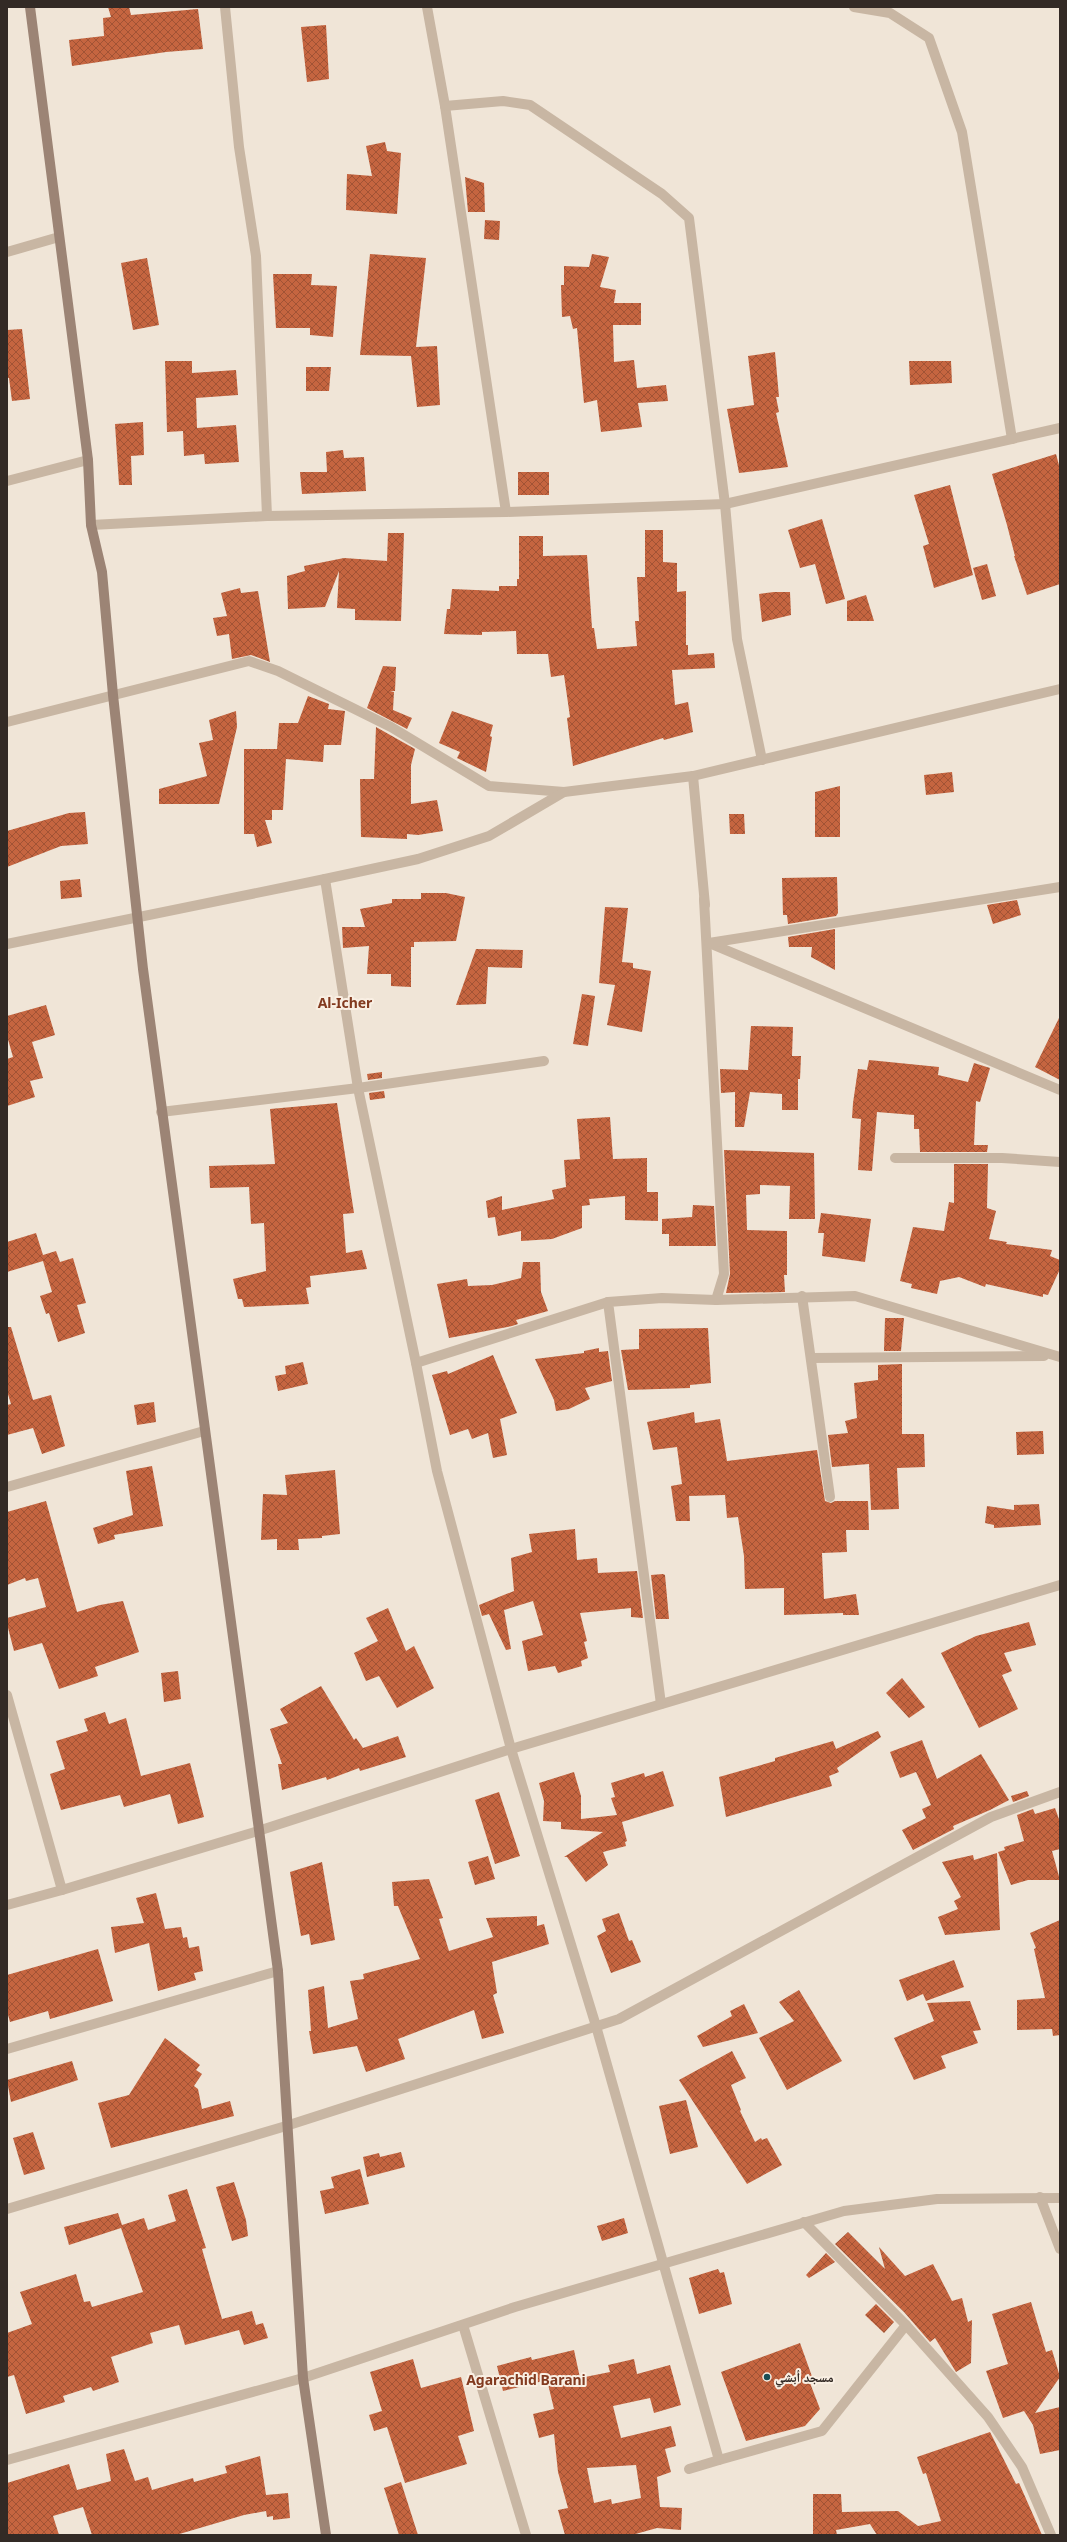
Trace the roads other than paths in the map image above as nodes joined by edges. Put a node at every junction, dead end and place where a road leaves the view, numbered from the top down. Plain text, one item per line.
1 (30, 7) edge
2 (225, 7) edge
3 (426, 7) edge
4 (854, 7) edge
5 (445, 106) junction
6 (59, 236) junction
7 (7, 252) edge
8 (1060, 428) edge
9 (1012, 439) junction
10 (88, 460) junction
11 (7, 482) edge
12 (725, 504) junction
13 (506, 512) junction
14 (267, 516) junction
15 (91, 525) junction
16 (1060, 689) edge
17 (113, 695) junction
18 (7, 722) edge
19 (762, 760) junction
20 (693, 776) junction
21 (564, 792) junction
22 (325, 879) junction
23 (1060, 887) edge
24 (704, 899) junction
25 (138, 916) junction
26 (709, 943) junction
27 (7, 944) edge
28 (544, 1061) dead end
29 (358, 1088) junction
30 (1060, 1090) edge
31 (161, 1112) junction
32 (895, 1158) dead end
33 (1060, 1162) edge
34 (802, 1296) junction
35 (716, 1300) junction
36 (608, 1302) junction
37 (1057, 1357) edge
38 (812, 1358) junction
39 (416, 1363) junction
40 (204, 1431) junction
41 (7, 1487) edge
42 (830, 1497) dead end
43 (1060, 1585) edge
44 (7, 1695) edge
45 (661, 1704) junction
46 (511, 1749) junction
47 (1060, 1792) edge
48 (258, 1831) junction
49 (62, 1890) junction
50 (7, 1905) edge
51 (278, 1971) junction
52 (596, 2026) junction
53 (7, 2049) edge
54 (286, 2126) junction
55 (1040, 2197) junction
56 (1060, 2198) edge
57 (7, 2209) edge
58 (804, 2222) junction
59 (1060, 2249) edge
60 (662, 2264) junction
61 (463, 2325) junction
62 (906, 2325) junction
63 (303, 2378) junction
64 (7, 2460) edge
65 (719, 2460) junction
66 (688, 2469) dead end
67 (326, 2535) edge
68 (526, 2535) edge
69 (1051, 2535) edge

1 - 6 street
2 - 14 street
3 - 5 street
4 - 9 street
5 - 12 street
5 - 13 street
6 - 7 street
6 - 10 street
8 - 9 street
9 - 12 street
10 - 11 street
10 - 15 street
12 - 13 street
12 - 19 street
13 - 14 street
14 - 15 street
15 - 17 street
16 - 19 street
17 - 18 street
17 - 21 street
17 - 25 street
19 - 20 street
20 - 21 street
20 - 24 street
21 - 22 street
22 - 25 street
22 - 29 street
23 - 26 street
24 - 26 street
24 - 35 street
25 - 27 street
25 - 31 street
26 - 30 street
28 - 29 street
29 - 31 street
29 - 39 street
31 - 40 street
32 - 33 street
34 - 35 street
34 - 37 street
34 - 38 street
35 - 36 street
36 - 39 street
36 - 45 street
37 - 38 street
38 - 42 street
39 - 46 street
40 - 41 street
40 - 48 street
43 - 45 street
44 - 49 street
45 - 46 street
46 - 48 street
46 - 52 street
47 - 52 street
48 - 49 street
48 - 51 street
49 - 50 street
51 - 53 street
51 - 54 street
52 - 54 street
52 - 60 street
54 - 57 street
54 - 63 street
55 - 56 street
55 - 58 street
55 - 59 street
58 - 60 street
58 - 62 street
60 - 61 street
60 - 65 street
61 - 63 street
61 - 68 street
62 - 65 street
62 - 69 street
63 - 64 street
63 - 67 street
65 - 66 street

